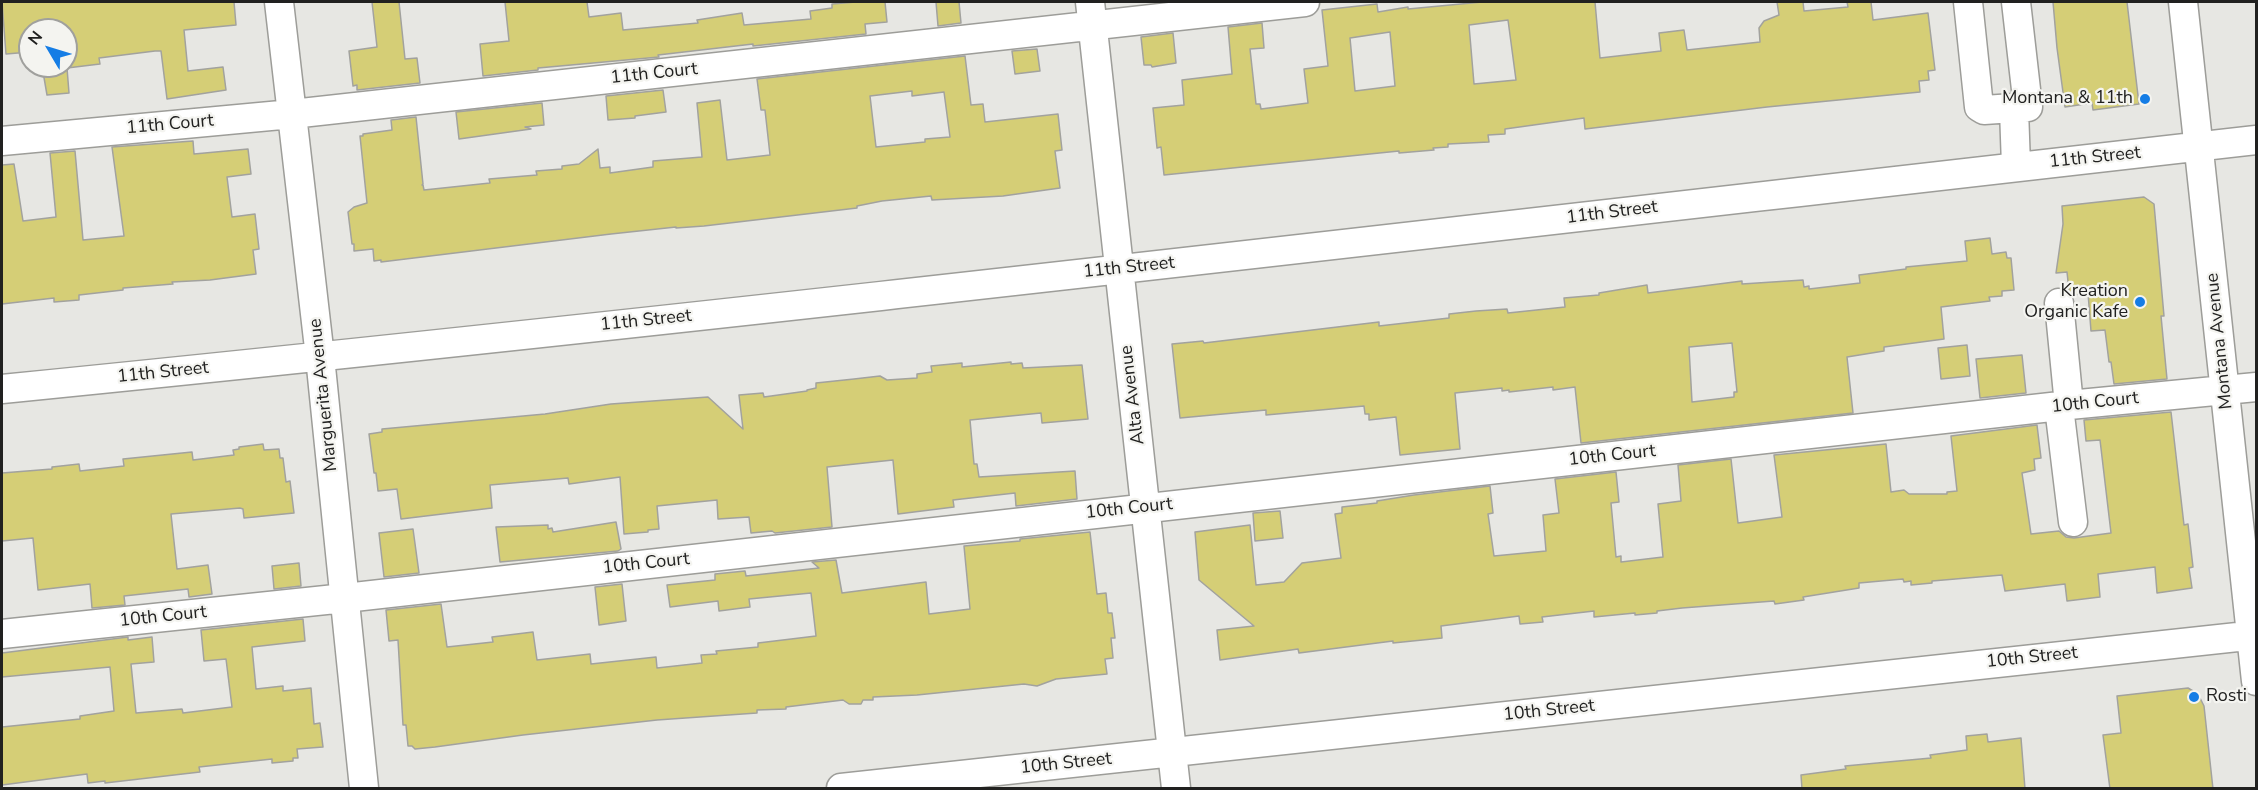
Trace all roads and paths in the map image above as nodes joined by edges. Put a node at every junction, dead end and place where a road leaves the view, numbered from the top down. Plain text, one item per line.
1 (279, 2) edge
2 (1305, 2) edge
3 (1968, 2) edge
4 (2016, 2) edge
5 (2183, 2) edge
6 (1092, 14) edge
7 (2014, 109) junction
8 (292, 114) junction
9 (2256, 140) edge
10 (2, 141) edge
11 (2199, 147) junction
12 (2016, 166) junction
13 (1118, 270) junction
14 (2059, 303) dead end
15 (320, 357) junction
16 (2256, 387) edge
17 (2, 389) edge
18 (2225, 391) junction
19 (2064, 406) junction
20 (1146, 507) junction
21 (2073, 522) dead end
22 (345, 598) junction
23 (2, 634) edge
24 (2254, 635) edge
25 (2256, 681) edge
26 (1172, 752) junction
27 (364, 789) edge
28 (842, 789) edge
29 (1176, 789) edge

1 - 8 street, Marguerita Avenue
2 - 6 street, 11th Court
3 - 7 street
4 - 7 street
5 - 11 street, Montana Avenue
6 - 8 street, 11th Court
6 - 13 street, Alta Avenue
7 - 12 street
8 - 10 street, 11th Court
8 - 15 street, Marguerita Avenue
9 - 11 street, 11th Street
11 - 12 street, 11th Street
11 - 18 street, Montana Avenue
12 - 13 street, 11th Street
13 - 15 street, 11th Street
13 - 20 street, Alta Avenue
14 - 19 street
15 - 17 street, 11th Street
15 - 22 street, Marguerita Avenue
16 - 18 street, 10th Court
18 - 19 street, 10th Court
18 - 24 street, Montana Avenue
19 - 20 street, 10th Court
19 - 21 street
20 - 22 street, 10th Court
20 - 26 street, Alta Avenue
22 - 23 street, 10th Court
22 - 27 street, Marguerita Avenue
24 - 25 street, Montana Avenue
24 - 26 street, 10th Street
26 - 28 street, 10th Street
26 - 29 street, Alta Avenue

